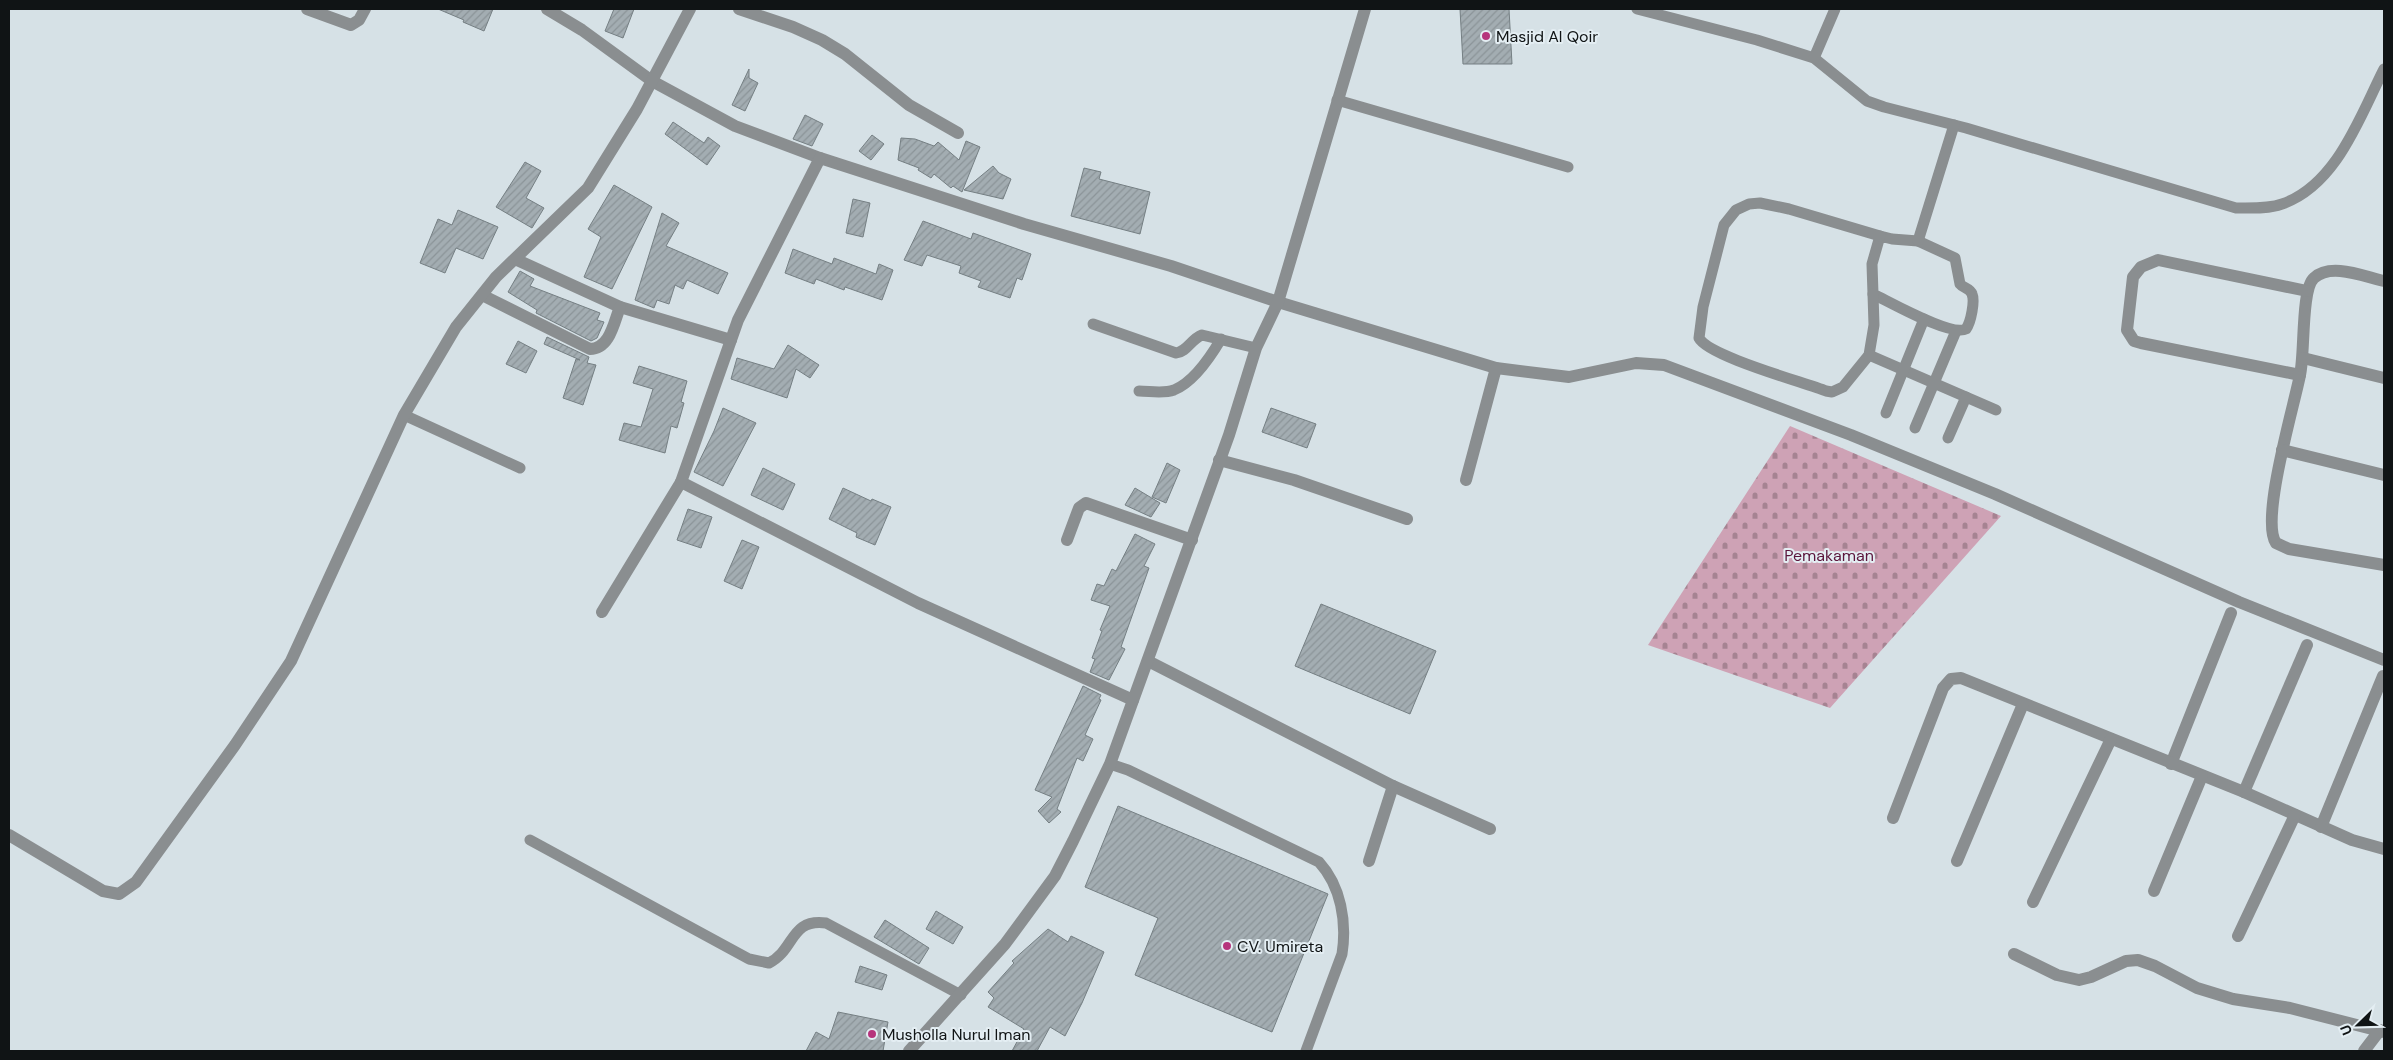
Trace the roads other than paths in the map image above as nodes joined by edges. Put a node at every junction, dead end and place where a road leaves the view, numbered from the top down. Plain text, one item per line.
1 (307, 9) edge
2 (365, 9) edge
3 (547, 9) edge
4 (690, 9) edge
5 (740, 9) edge
6 (1365, 9) edge
7 (1636, 9) edge
8 (1835, 9) edge
9 (1814, 58) junction
10 (2384, 68) edge
11 (652, 81) junction
12 (1338, 100) junction
13 (1954, 125) junction
14 (958, 133) dead end
15 (820, 158) junction
16 (1568, 167) dead end
17 (1880, 236) junction
18 (1918, 241) junction
19 (515, 259) junction
20 (2384, 281) edge
21 (2307, 291) junction
22 (1873, 294) junction
23 (482, 295) junction
24 (1278, 302) junction
25 (620, 307) junction
26 (1924, 319) junction
27 (1093, 324) dead end
28 (1956, 331) junction
29 (1221, 338) junction
30 (731, 340) junction
31 (1256, 348) junction
32 (1869, 355) junction
33 (2303, 358) junction
34 (1496, 368) junction
35 (1903, 370) junction
36 (2300, 375) junction
37 (2384, 378) edge
38 (1935, 384) junction
39 (1139, 391) dead end
40 (1966, 397) junction
41 (1996, 410) dead end
42 (1886, 413) dead end
43 (404, 415) junction
44 (1916, 428) dead end
45 (1948, 438) dead end
46 (2282, 450) junction
47 (1219, 460) junction
48 (520, 468) dead end
49 (2384, 475) edge
50 (1466, 480) dead end
51 (681, 482) junction
52 (1407, 519) dead end
53 (1067, 540) dead end
54 (1192, 540) junction
55 (2384, 566) edge
56 (602, 612) dead end
57 (2231, 613) dead end
58 (2308, 645) dead end
59 (2384, 660) edge
60 (1148, 661) junction
61 (2383, 676) edge
62 (1133, 700) junction
63 (2023, 704) junction
64 (2110, 739) junction
65 (1110, 764) junction
66 (2171, 764) junction
67 (2202, 776) junction
68 (1394, 786) junction
69 (2244, 792) junction
70 (2294, 815) junction
71 (1893, 818) dead end
72 (2321, 827) junction
73 (1490, 829) dead end
74 (9, 835) edge
75 (530, 840) dead end
76 (2384, 849) edge
77 (1957, 861) dead end
78 (1369, 862) dead end
79 (2154, 891) dead end
80 (2033, 902) dead end
81 (2238, 936) dead end
82 (2014, 954) dead end
83 (961, 995) junction
84 (2382, 1031) edge
85 (909, 1051) edge
86 (1306, 1051) edge
87 (2364, 1051) edge

1 - 2 street
3 - 11 street
4 - 11 street
5 - 14 street
6 - 12 street
7 - 9 lane
8 - 9 lane
9 - 13 lane
10 - 13 lane
11 - 15 street
11 - 19 street
12 - 16 lane
12 - 24 street
13 - 18 lane
15 - 24 street
15 - 30 street
17 - 18 lane
17 - 22 lane
17 - 32 lane
18 - 28 lane
19 - 23 street
19 - 25 street
20 - 21 street
21 - 33 street
21 - 36 street
22 - 26 lane
22 - 32 lane
23 - 25 street
23 - 43 street
24 - 31 street
24 - 34 street
25 - 30 street
26 - 28 lane
26 - 35 lane
27 - 29 lane
28 - 38 lane
29 - 31 lane
29 - 39 lane
30 - 51 street
31 - 47 street
32 - 35 lane
33 - 36 street
33 - 37 street
34 - 50 street
34 - 59 street
35 - 38 lane
35 - 42 lane
36 - 46 street
38 - 40 lane
38 - 44 lane
40 - 41 lane
40 - 45 lane
43 - 48 lane
43 - 74 street
46 - 49 street
46 - 55 street
47 - 52 street
47 - 54 street
51 - 56 street
51 - 62 street
53 - 54 street
54 - 60 street
57 - 66 street
58 - 69 street
60 - 62 street
60 - 68 street
61 - 72 street
62 - 65 street
63 - 64 street
63 - 71 street
63 - 77 street
64 - 66 street
64 - 80 street
65 - 83 street
65 - 86 lane
66 - 67 street
67 - 69 street
67 - 79 street
68 - 73 street
68 - 78 street
69 - 70 street
70 - 72 street
70 - 81 street
72 - 76 street
75 - 83 lane
82 - 84 street
83 - 85 street
84 - 87 street

